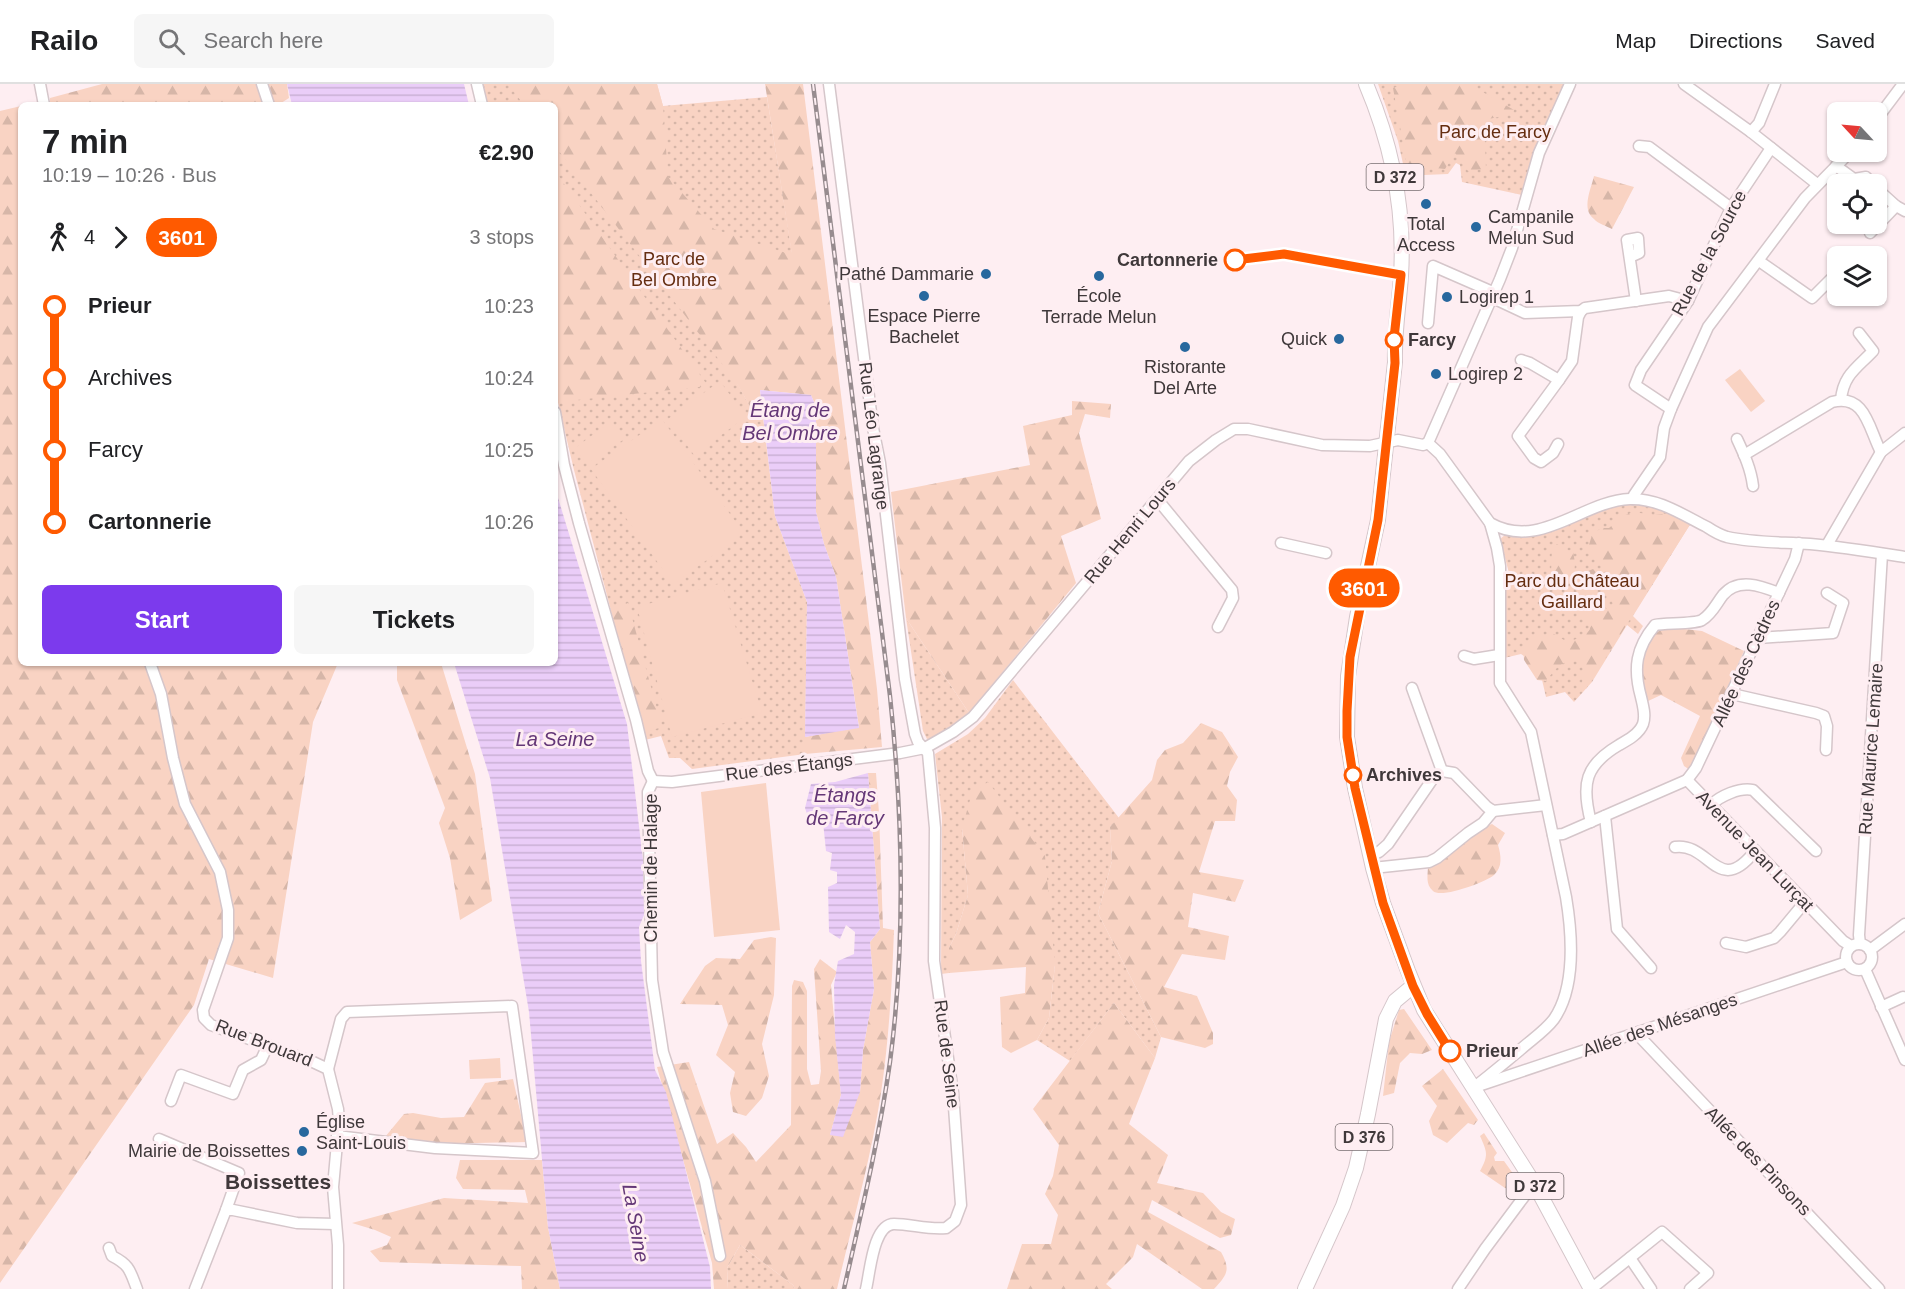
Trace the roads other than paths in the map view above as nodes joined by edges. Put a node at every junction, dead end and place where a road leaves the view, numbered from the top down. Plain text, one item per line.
1 (40, 84) edge
2 (262, 84) edge
3 (477, 84) edge
4 (830, 84) edge
5 (1366, 84) edge
6 (1570, 84) edge
7 (1684, 84) edge
8 (1903, 84) edge
9 (1771, 86) edge
10 (43, 102) edge
11 (268, 102) edge
12 (481, 102) edge
13 (1887, 105) edge
14 (1751, 132) junction
15 (1639, 146) dead end
16 (1771, 148) junction
17 (1840, 162) edge
18 (1836, 166) junction
19 (1847, 174) edge
20 (1817, 184) junction
21 (1887, 197) edge
22 (1731, 208) junction
23 (1900, 208) edge
24 (1887, 219) edge
25 (1630, 257) dead end
26 (1759, 261) junction
27 (1827, 283) edge
28 (1494, 295) junction
29 (1636, 301) junction
30 (1688, 301) junction
31 (1581, 311) junction
32 (1428, 323) dead end
33 (1859, 333) dead end
34 (1521, 360) dead end
35 (1558, 380) junction
36 (1842, 394) junction
37 (1671, 409) junction
38 (558, 430) edge
39 (1905, 433) edge
40 (1737, 439) dead end
41 (1386, 442) junction
42 (1428, 443) junction
43 (1558, 444) dead end
44 (1881, 452) junction
45 (1744, 455) junction
46 (1753, 486) dead end
47 (1157, 499) junction
48 (1633, 499) junction
49 (1498, 533) junction
50 (1281, 543) dead end
51 (1799, 543) junction
52 (1827, 545) junction
53 (1326, 554) dead end
54 (1882, 554) junction
55 (1905, 557) edge
56 (1779, 593) junction
57 (1827, 593) dead end
58 (1218, 627) dead end
59 (1758, 638) junction
60 (1499, 655) junction
61 (1464, 656) dead end
62 (151, 666) edge
63 (1412, 688) dead end
64 (1732, 694) junction
65 (925, 748) junction
66 (1826, 750) dead end
67 (1442, 771) junction
68 (1687, 780) junction
69 (653, 781) junction
70 (1546, 805) junction
71 (1711, 805) junction
72 (1493, 812) junction
73 (1605, 816) junction
74 (1591, 822) junction
75 (1553, 835) junction
76 (1675, 847) dead end
77 (1755, 851) junction
78 (1816, 851) dead end
79 (1372, 862) junction
80 (1805, 902) junction
81 (1905, 924) edge
82 (1726, 943) dead end
83 (1856, 945) junction
84 (1870, 950) junction
85 (1847, 962) junction
86 (1651, 968) dead end
87 (1864, 969) junction
88 (1413, 986) junction
89 (1904, 995) edge
90 (1881, 1007) junction
91 (1638, 1032) junction
92 (268, 1046) junction
93 (1905, 1060) edge
94 (328, 1069) junction
95 (1473, 1088) junction
96 (171, 1101) dead end
97 (337, 1137) junction
98 (159, 1139) dead end
99 (1535, 1185) junction
100 (226, 1210) junction
101 (335, 1224) junction
102 (109, 1248) dead end
103 (720, 1256) dead end
104 (1630, 1258) junction
105 (137, 1289) edge
106 (195, 1289) edge
107 (338, 1289) edge
108 (866, 1289) edge
109 (1305, 1289) edge
110 (1458, 1289) edge
111 (1591, 1289) edge
112 (1651, 1289) edge
113 (1690, 1289) edge
114 (1879, 1289) edge

1 - 10 street
2 - 11 street
3 - 12 street
4 - 65 street, Rue Léo Lagrange
5 - 41 main road, D 372
6 - 28 street
7 - 14 street
8 - 13 street
9 - 14 street
14 - 16 street
15 - 22 street
16 - 20 street
16 - 22 street, Rue de la Source
17 - 18 street
18 - 19 street
18 - 20 street
20 - 26 street
21 - 23 street
22 - 30 street, Rue de la Source
23 - 24 street
25 - 29 street
26 - 27 street
26 - 37 street
28 - 31 street
28 - 32 street
28 - 42 street
29 - 30 street
29 - 31 street
30 - 37 street, Rue de la Source
31 - 35 street
33 - 36 street
34 - 35 street
35 - 43 street
36 - 44 street
36 - 45 street
37 - 48 street
38 - 69 street, Chemin de Halage
39 - 44 street
40 - 45 street
41 - 42 street, Rue Henri Lours
41 - 47 street, Rue Henri Lours
41 - 79 main road, D 372
42 - 49 street
44 - 52 street
45 - 46 street
47 - 58 street
47 - 65 street, Rue Henri Lours
48 - 49 street
48 - 51 street
49 - 60 street
50 - 53 street
51 - 52 street
51 - 56 street, Allée des Cèdres
52 - 54 street
54 - 55 street
54 - 83 street, Rue Maurice Lemaire
56 - 59 street, Allée des Cèdres
56 - 74 street
57 - 59 street
59 - 64 street, Allée des Cèdres
60 - 61 street
60 - 70 street
62 - 92 street, Rue Brouard
63 - 67 street
64 - 66 street
64 - 68 street, Allée des Cèdres
65 - 69 street, Rue des Étangs
65 - 108 street, Rue de Seine
67 - 72 street
67 - 79 street
68 - 71 street, Avenue Jean Lurçat
68 - 73 street, Avenue Jean Lurçat
69 - 103 street, Chemin de Halage
70 - 72 street
70 - 75 street
71 - 77 street, Avenue Jean Lurçat
71 - 78 street
72 - 79 street
73 - 74 street, Avenue Jean Lurçat
73 - 86 street
74 - 75 street, Avenue Jean Lurçat
75 - 95 street
76 - 77 street
77 - 80 street, Avenue Jean Lurçat
79 - 88 main road, D 372
80 - 82 street
80 - 83 street, Avenue Jean Lurçat
81 - 84 street
83 - 84 street
83 - 85 street
84 - 87 street
85 - 87 street
85 - 91 street, Allée des Mésanges
87 - 90 street
88 - 95 main road, D 372
88 - 109 main road, D 376
89 - 90 street
90 - 93 street
91 - 95 street, Allée des Mésanges
91 - 114 street, Allée des Pinsons
92 - 94 street, Rue Brouard
92 - 96 street
94 - 97 street, Rue Brouard
94 - 97 street
95 - 99 main road, D 372
97 - 101 street, Rue Brouard
98 - 100 street
99 - 110 street
99 - 111 main road, D 372
100 - 101 street
100 - 106 street
101 - 107 street
102 - 105 street
104 - 111 street
104 - 112 street
104 - 113 street

